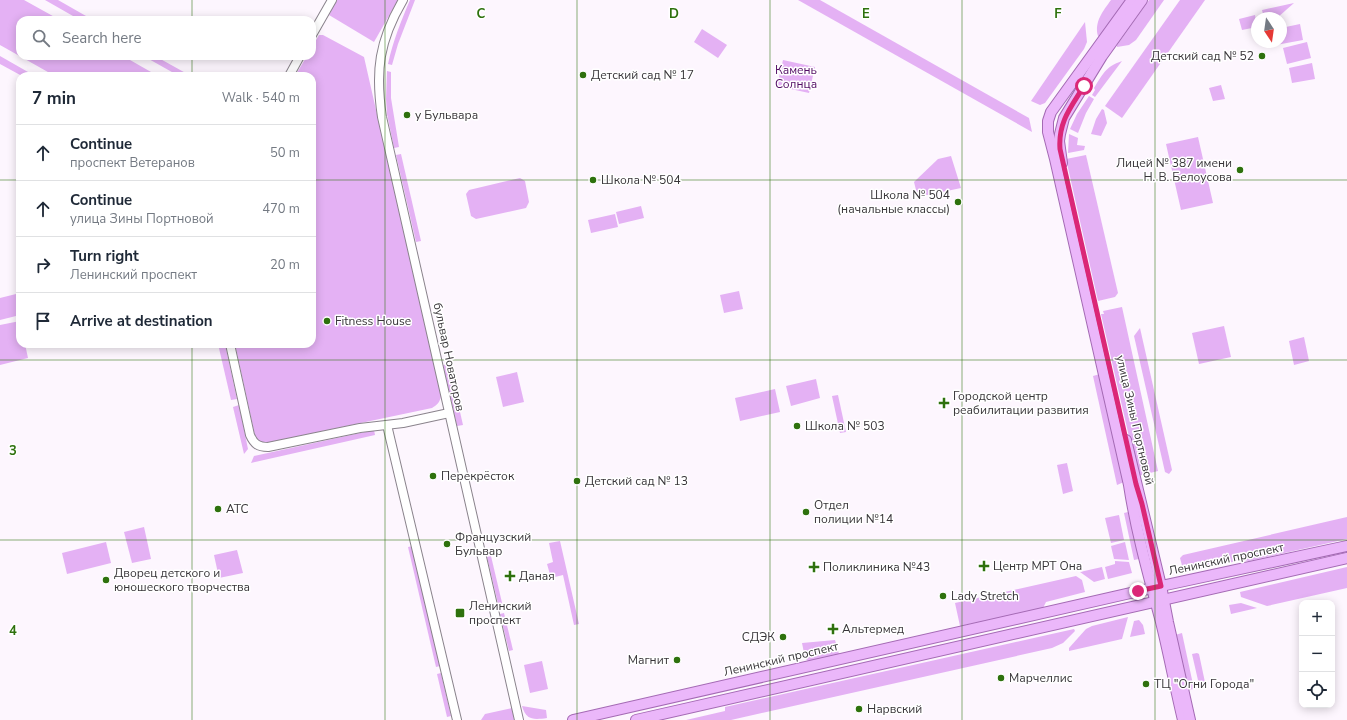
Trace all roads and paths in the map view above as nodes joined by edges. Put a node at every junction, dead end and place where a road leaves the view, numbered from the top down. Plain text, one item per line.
1 (332, 0) edge
2 (403, 0) edge
3 (1132, 0) edge
4 (1142, 0) edge
5 (316, 28) edge
6 (298, 60) edge
7 (291, 72) edge
8 (231, 348) edge
9 (449, 413) junction
10 (388, 424) junction
11 (1347, 546) edge
12 (1347, 558) edge
13 (1156, 587) junction
14 (1159, 601) junction
15 (457, 720) edge
16 (519, 720) edge
17 (573, 720) edge
18 (636, 720) edge
19 (1182, 720) edge
20 (1190, 720) edge

1 - 5 street
2 - 9 street, бульвар Новаторов
3 - 13 main road, улица Зины Портновой
4 - 13 main road, улица Зины Портновой
6 - 7 street
8 - 10 street
9 - 10 street
9 - 16 street, бульвар Новаторов
10 - 15 street
11 - 13 main road, Ленинский проспект
12 - 14 main road
13 - 14 main road, улица Зины Портновой
13 - 17 main road, Ленинский проспект
14 - 18 main road
14 - 19 main road, улица Зины Портновой
14 - 20 main road, улица Зины Портновой

